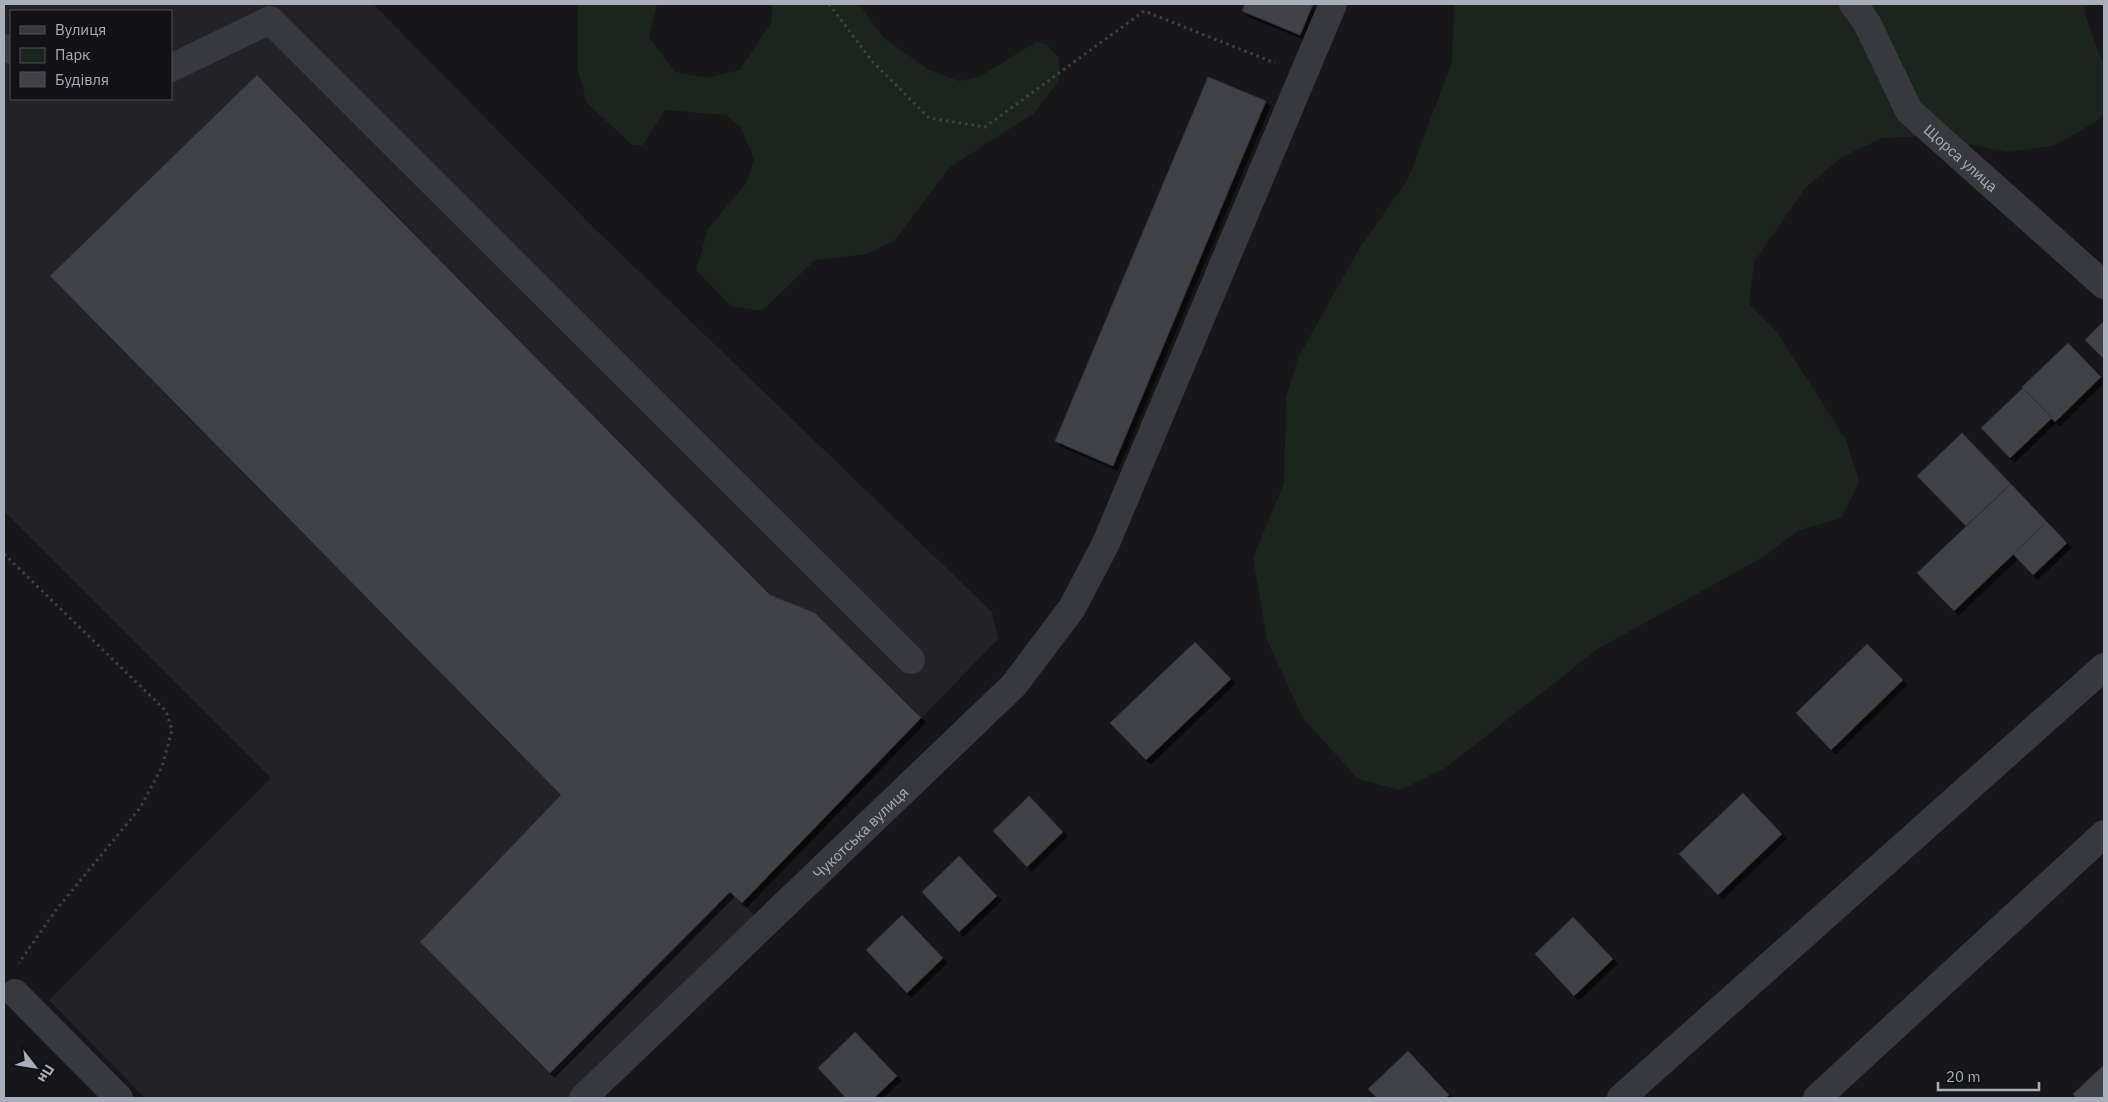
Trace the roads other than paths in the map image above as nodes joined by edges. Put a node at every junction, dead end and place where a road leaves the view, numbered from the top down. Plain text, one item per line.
1 (1334, 4) edge
2 (1853, 4) edge
3 (172, 68) edge
4 (2104, 285) edge
5 (911, 660) dead end
6 (2104, 667) edge
7 (2104, 834) edge
8 (15, 993) road end
9 (119, 1098) edge
10 (584, 1098) edge
11 (1621, 1098) edge
12 (1817, 1098) edge

1 - 10 street, Чукотська вулиця
2 - 4 street, Щорса улица
3 - 5 street
6 - 11 street
7 - 12 street
8 - 9 street

